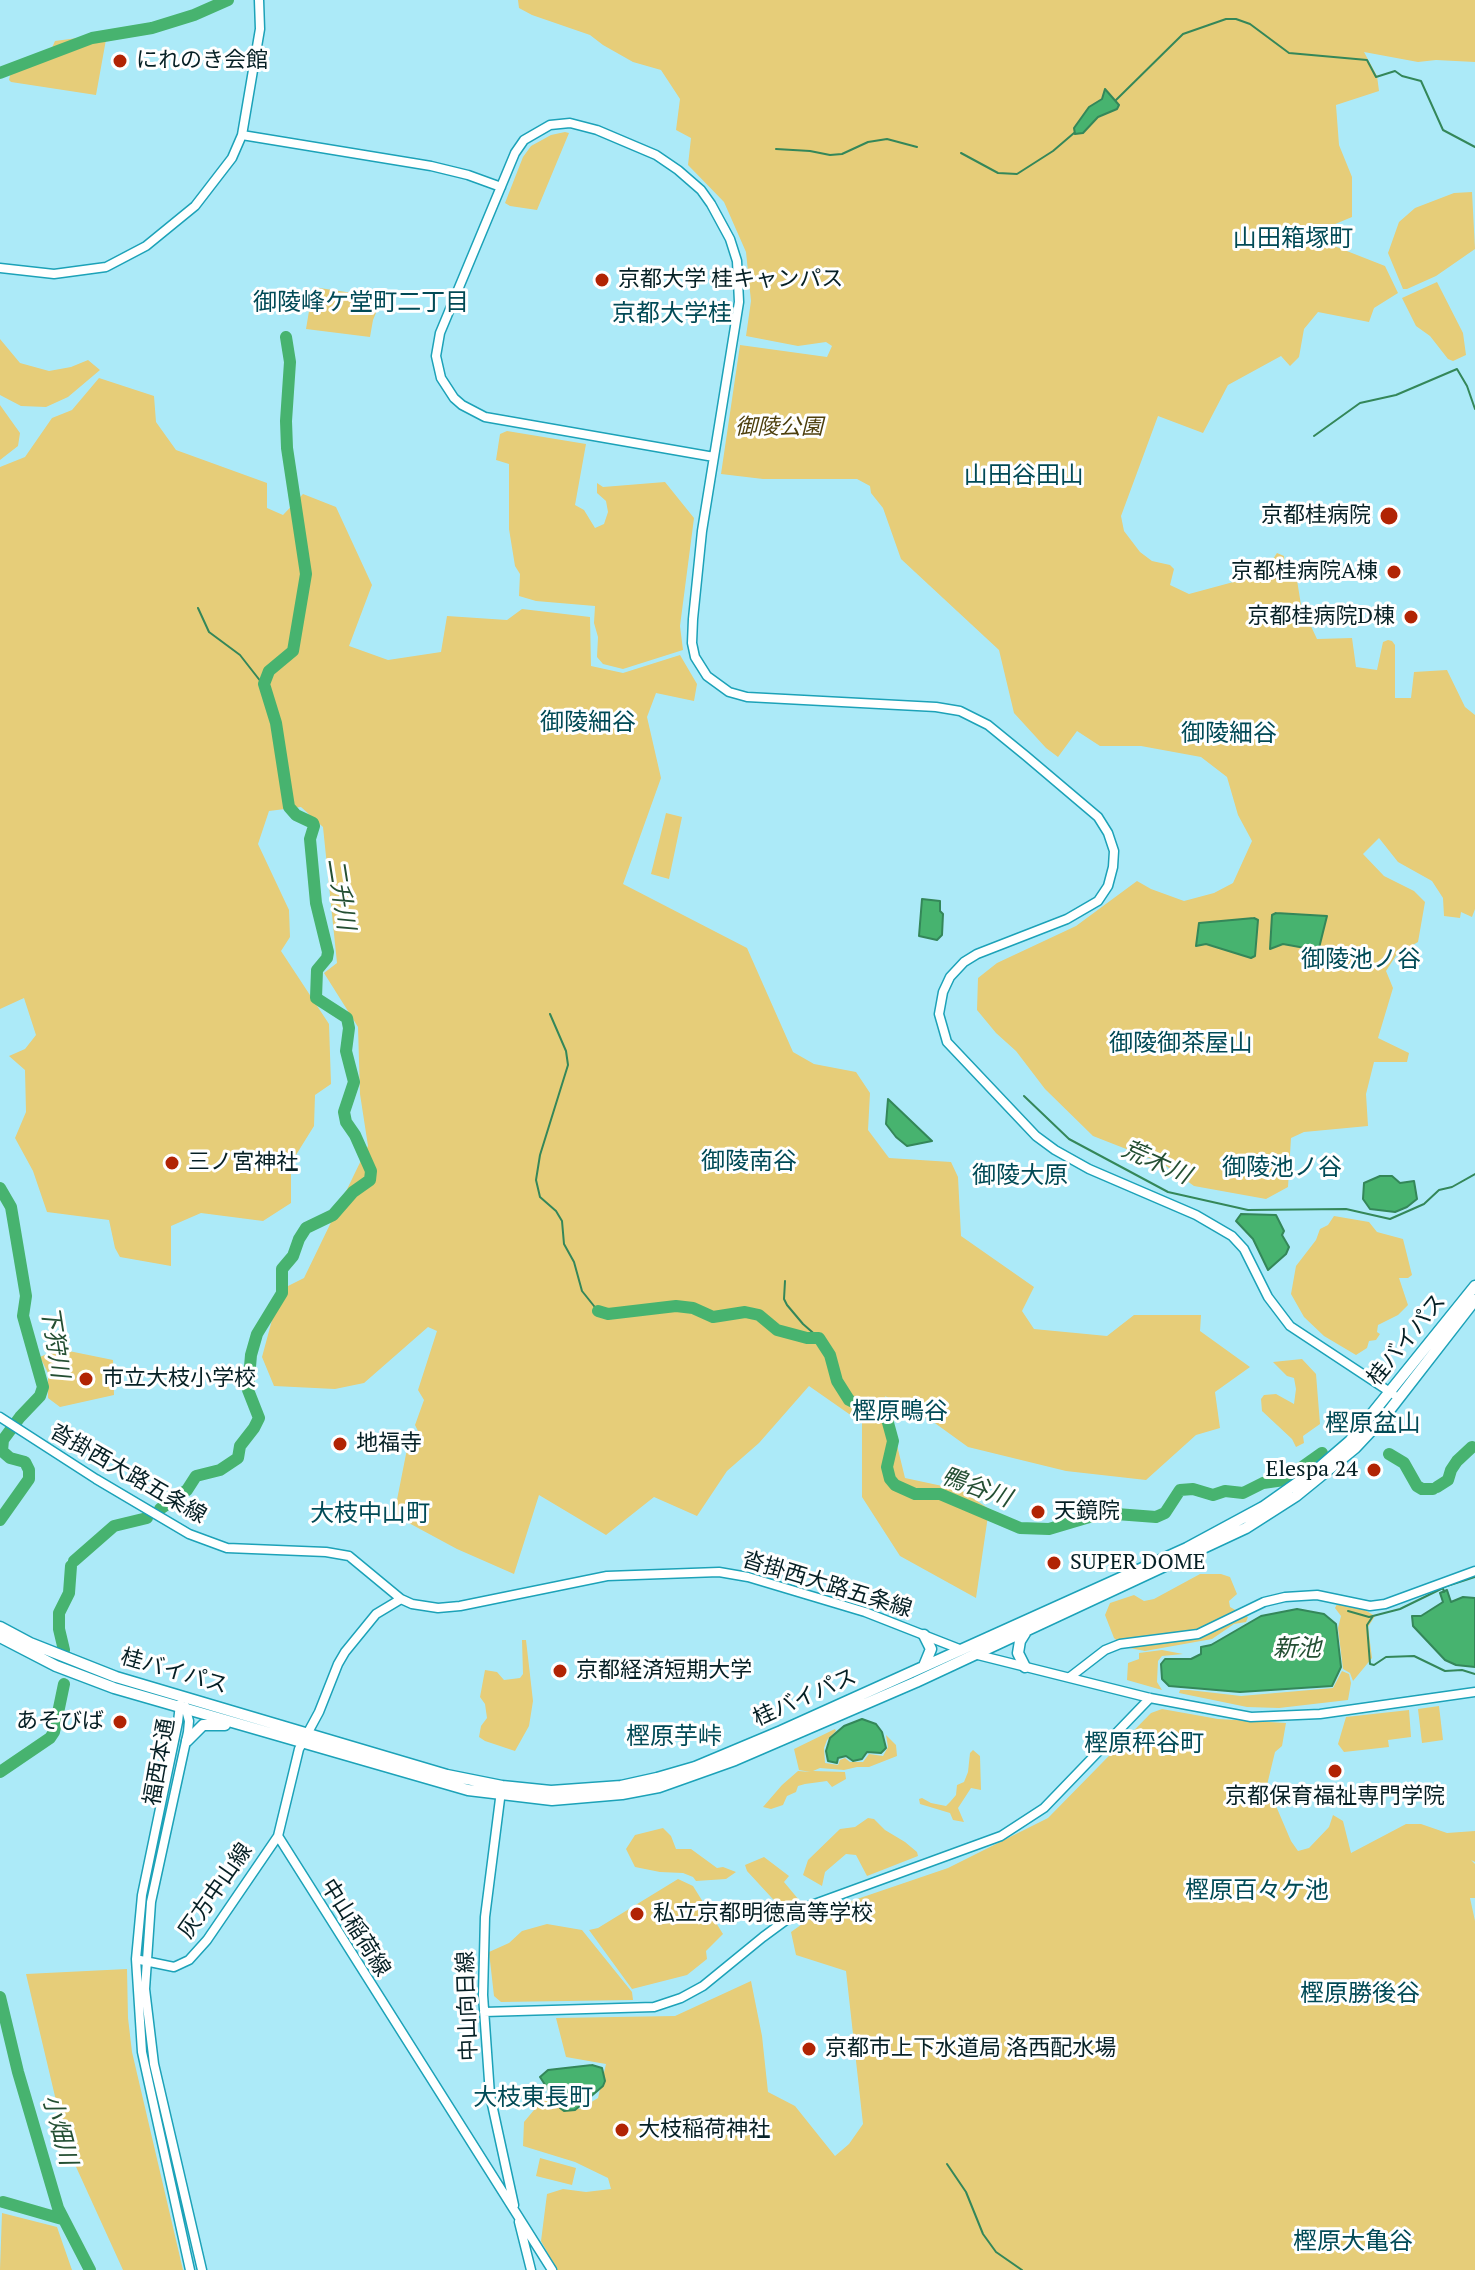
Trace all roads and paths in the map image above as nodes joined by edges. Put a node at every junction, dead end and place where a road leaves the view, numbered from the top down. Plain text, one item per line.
1 (259, 0) edge
2 (242, 135) junction
3 (501, 187) junction
4 (0, 268) edge
5 (714, 457) junction
6 (1475, 1286) edge
7 (1475, 1300) edge
8 (1395, 1396) junction
9 (0, 1417) edge
10 (1475, 1571) edge
11 (401, 1599) junction
12 (0, 1627) edge
13 (1025, 1633) junction
14 (924, 1635) junction
15 (0, 1637) edge
16 (962, 1650) junction
17 (975, 1655) junction
18 (923, 1667) junction
19 (1025, 1667) junction
20 (1070, 1677) junction
21 (1475, 1692) edge
22 (180, 1695) junction
23 (1150, 1698) junction
24 (199, 1701) junction
25 (183, 1708) junction
26 (247, 1726) junction
27 (304, 1739) junction
28 (187, 1741) junction
29 (501, 1791) junction
30 (278, 1836) junction
31 (140, 1960) junction
32 (484, 2012) junction
33 (516, 2212) junction
34 (190, 2270) edge
35 (202, 2270) edge
36 (531, 2270) edge
37 (552, 2270) edge

1 - 2 street
2 - 3 street
2 - 4 street
3 - 5 street
3 - 5 street
5 - 8 street
6 - 8 highway, 桂バイパス
7 - 8 highway, 桂バイパス
8 - 13 highway, 桂バイパス
8 - 16 highway, 桂バイパス
9 - 11 street, 沓掛西大路五条線
10 - 20 street
11 - 14 street, 沓掛西大路五条線
11 - 27 street
12 - 22 highway, 桂バイパス
13 - 17 highway, 桂バイパス
13 - 19 highway
14 - 16 street, 沓掛西大路五条線
14 - 18 highway
15 - 25 highway, 桂バイパス
16 - 17 street, 沓掛西大路五条線
16 - 18 highway, 桂バイパス
17 - 19 street, 沓掛西大路五条線
17 - 29 highway, 桂バイパス
18 - 29 highway, 桂バイパス
19 - 20 street, 沓掛西大路五条線
20 - 23 street, 沓掛西大路五条線
21 - 23 street, 沓掛西大路五条線
22 - 24 highway, 桂バイパス
22 - 25 street, 福西本通
23 - 32 street
24 - 25 street
24 - 27 highway, 桂バイパス
25 - 26 highway, 桂バイパス
25 - 28 street, 福西本通
25 - 31 street, 福西本通
26 - 27 highway, 桂バイパス
26 - 28 highway
27 - 29 highway, 桂バイパス
27 - 30 street
28 - 31 street, 福西本通
29 - 32 street, 中山向日線
30 - 31 street, 灰方中山線
30 - 33 street, 中山稲荷線
31 - 34 street, 福西本通
31 - 35 street, 福西本通
32 - 33 street, 中山向日線
33 - 36 street, 中山向日線
33 - 37 street, 中山稲荷線

